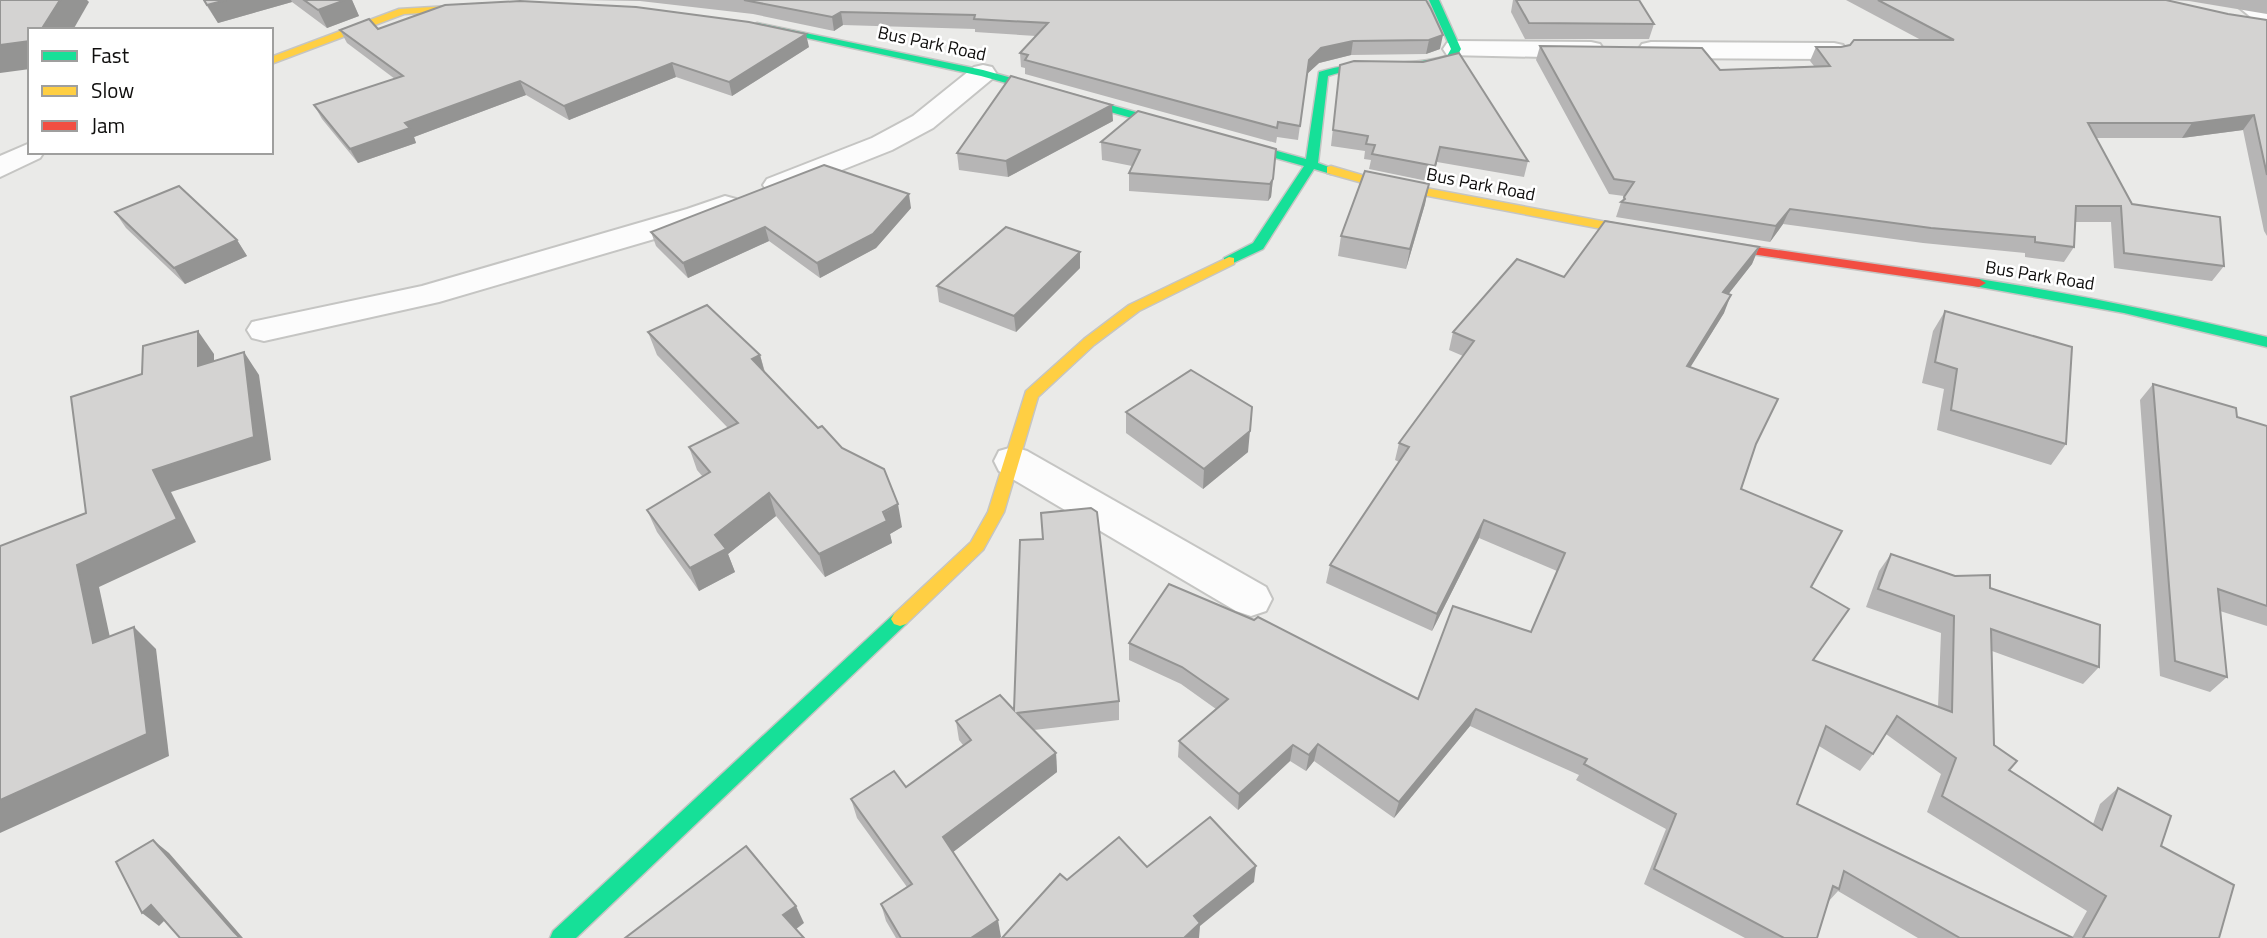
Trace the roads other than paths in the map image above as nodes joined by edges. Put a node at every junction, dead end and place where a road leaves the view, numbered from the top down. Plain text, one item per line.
1 (1434, 0) edge
2 (402, 6) edge
3 (498, 7) edge
4 (2235, 9) edge
5 (2267, 18) edge
6 (740, 23) edge
7 (2267, 25) edge
8 (1456, 49) junction
9 (1834, 51) edge
10 (273, 60) edge
11 (983, 73) junction
12 (28, 140) edge
13 (0, 147) edge
14 (28, 153) edge
15 (1312, 163) junction
16 (0, 168) edge
17 (264, 330) dead end
18 (2267, 342) edge
19 (1013, 461) junction
20 (1251, 598) dead end
21 (561, 938) edge

1 - 8 street
2 - 3 street
2 - 10 street
4 - 5 street
4 - 7 street
6 - 11 street, Bus Park Road
8 - 9 street
8 - 15 street
11 - 15 street, Bus Park Road
11 - 17 street
12 - 13 street
14 - 16 street
15 - 18 street, Bus Park Road
15 - 19 street
19 - 20 street
19 - 21 street

